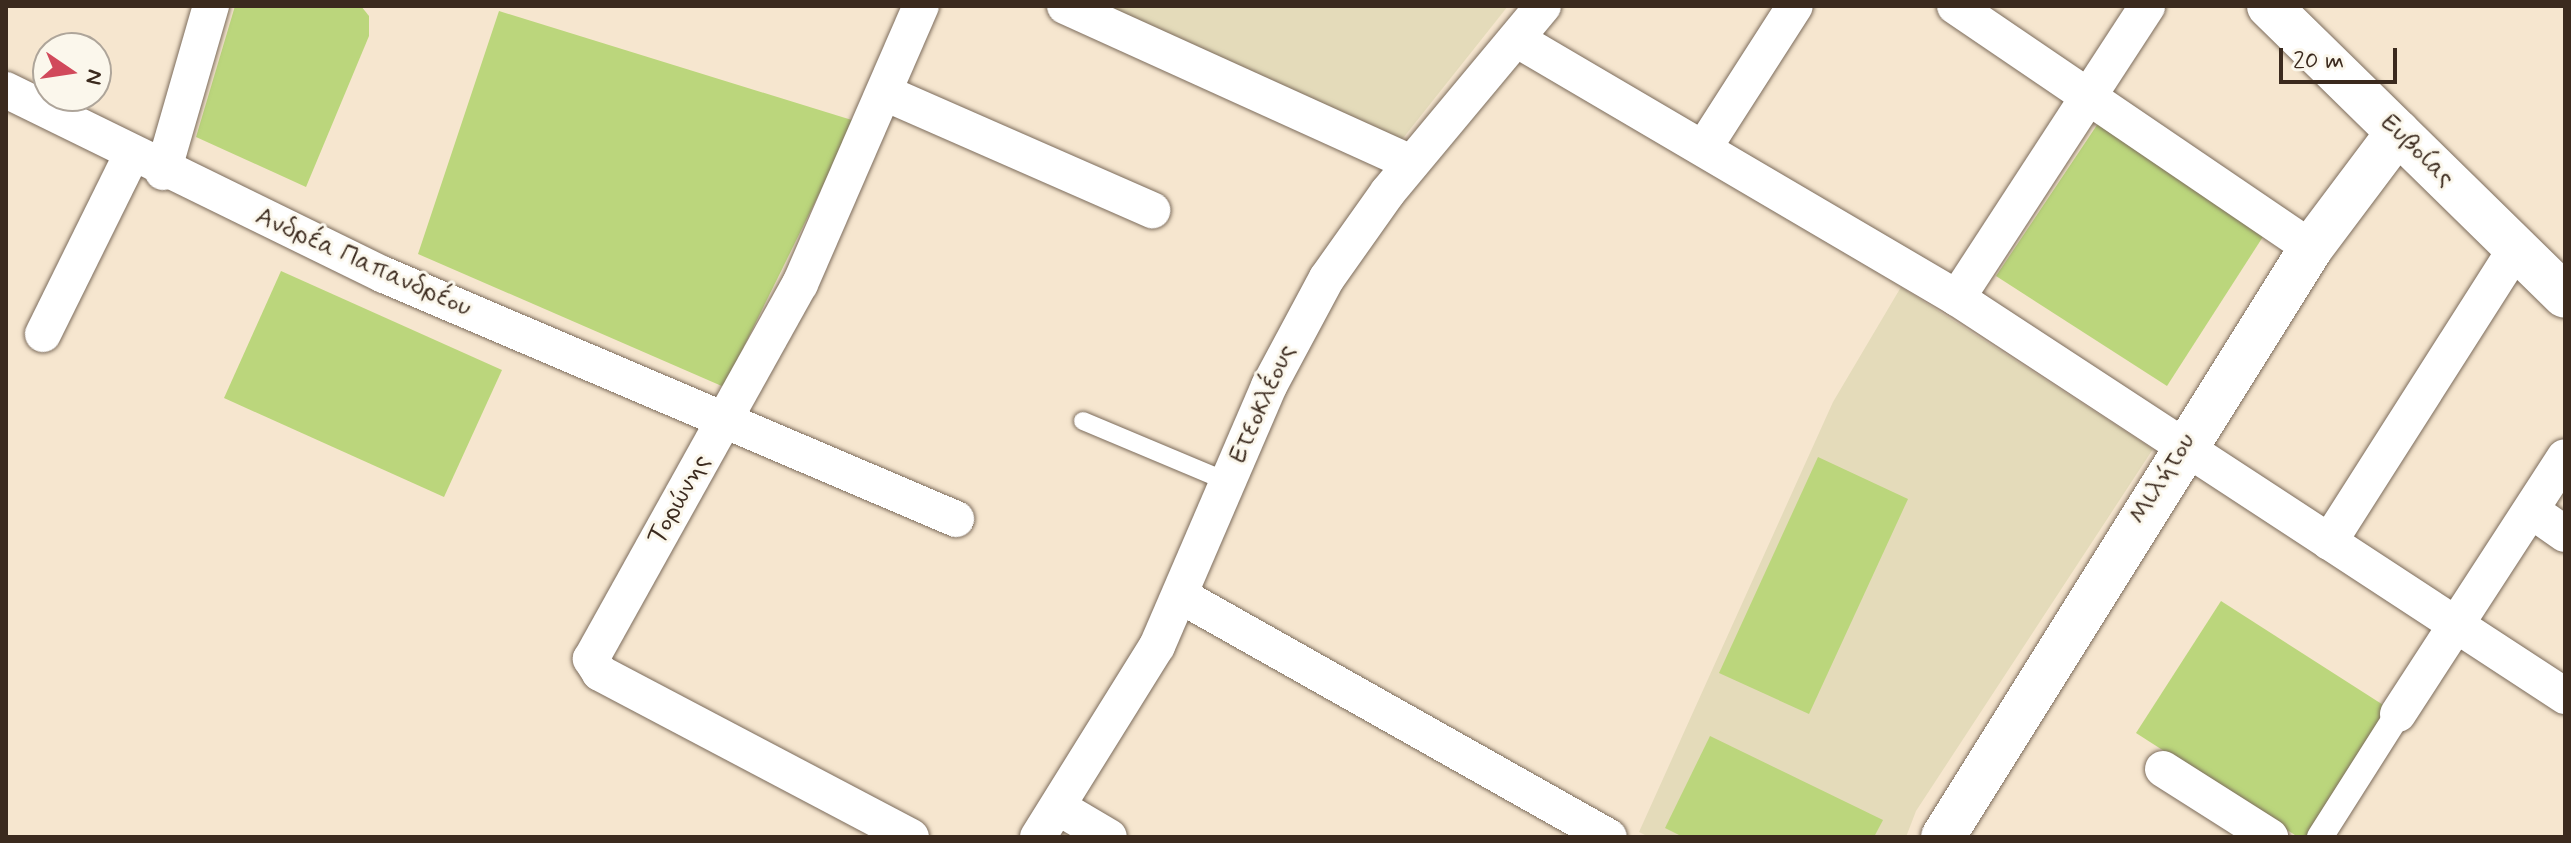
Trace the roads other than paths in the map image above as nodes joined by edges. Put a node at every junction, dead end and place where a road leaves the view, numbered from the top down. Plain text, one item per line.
1 (211, 6) edge
2 (921, 6) edge
3 (1065, 6) edge
4 (1543, 6) edge
5 (1795, 6) edge
6 (1955, 6) edge
7 (2147, 6) edge
8 (2269, 6) edge
9 (1516, 39) junction
10 (6, 90) edge
11 (885, 93) junction
12 (2089, 97) junction
13 (2398, 132) junction
14 (1705, 146) junction
15 (1411, 163) junction
16 (147, 164) junction
17 (1152, 210) dead end
18 (2311, 248) junction
19 (2516, 248) junction
20 (2565, 296) edge
21 (1957, 298) junction
22 (43, 334) dead end
23 (727, 421) junction
24 (1083, 421) dead end
25 (2181, 449) junction
26 (2565, 457) edge
27 (1228, 482) junction
28 (2532, 511) junction
29 (956, 519) dead end
30 (2565, 534) edge
31 (2329, 542) junction
32 (1181, 596) junction
33 (2457, 625) junction
34 (2565, 696) edge
35 (2398, 714) joint
36 (2163, 769) dead end
37 (1058, 807) junction
38 (911, 837) edge
39 (1038, 837) edge
40 (1109, 837) edge
41 (1609, 837) edge
42 (1943, 837) edge
43 (2270, 837) edge
44 (2320, 837) edge

1 - 16 street
2 - 11 street, Τορώνης
3 - 15 street
4 - 9 street, Ετεοκλέους
5 - 14 street
6 - 12 street
7 - 12 street
8 - 13 street, Ευβοίας
9 - 14 street
9 - 15 street, Ετεοκλέους
10 - 16 street, Ανδρέα Παπανδρέου
11 - 17 street
11 - 23 street, Τορώνης
12 - 18 street
12 - 21 street
13 - 18 street, Μιλήτου
13 - 19 street, Ευβοίας
14 - 21 street
15 - 27 street, Ετεοκλέους
16 - 22 street
16 - 23 street, Ανδρέα Παπανδρέου
18 - 25 street, Μιλήτου
19 - 20 street, Ευβοίας
19 - 31 street
21 - 25 street
23 - 29 street, Ανδρέα Παπανδρέου
23 - 38 street, Τορώνης
24 - 27 lane
25 - 31 street
25 - 42 street, Μιλήτου
26 - 28 street
27 - 32 street, Ετεοκλέους
28 - 30 street
28 - 33 street
31 - 33 street
32 - 37 street, Ετεοκλέους
32 - 41 street
33 - 34 street
33 - 35 street
35 - 44 street
36 - 43 street
37 - 39 street, Ετεοκλέους
37 - 40 street

